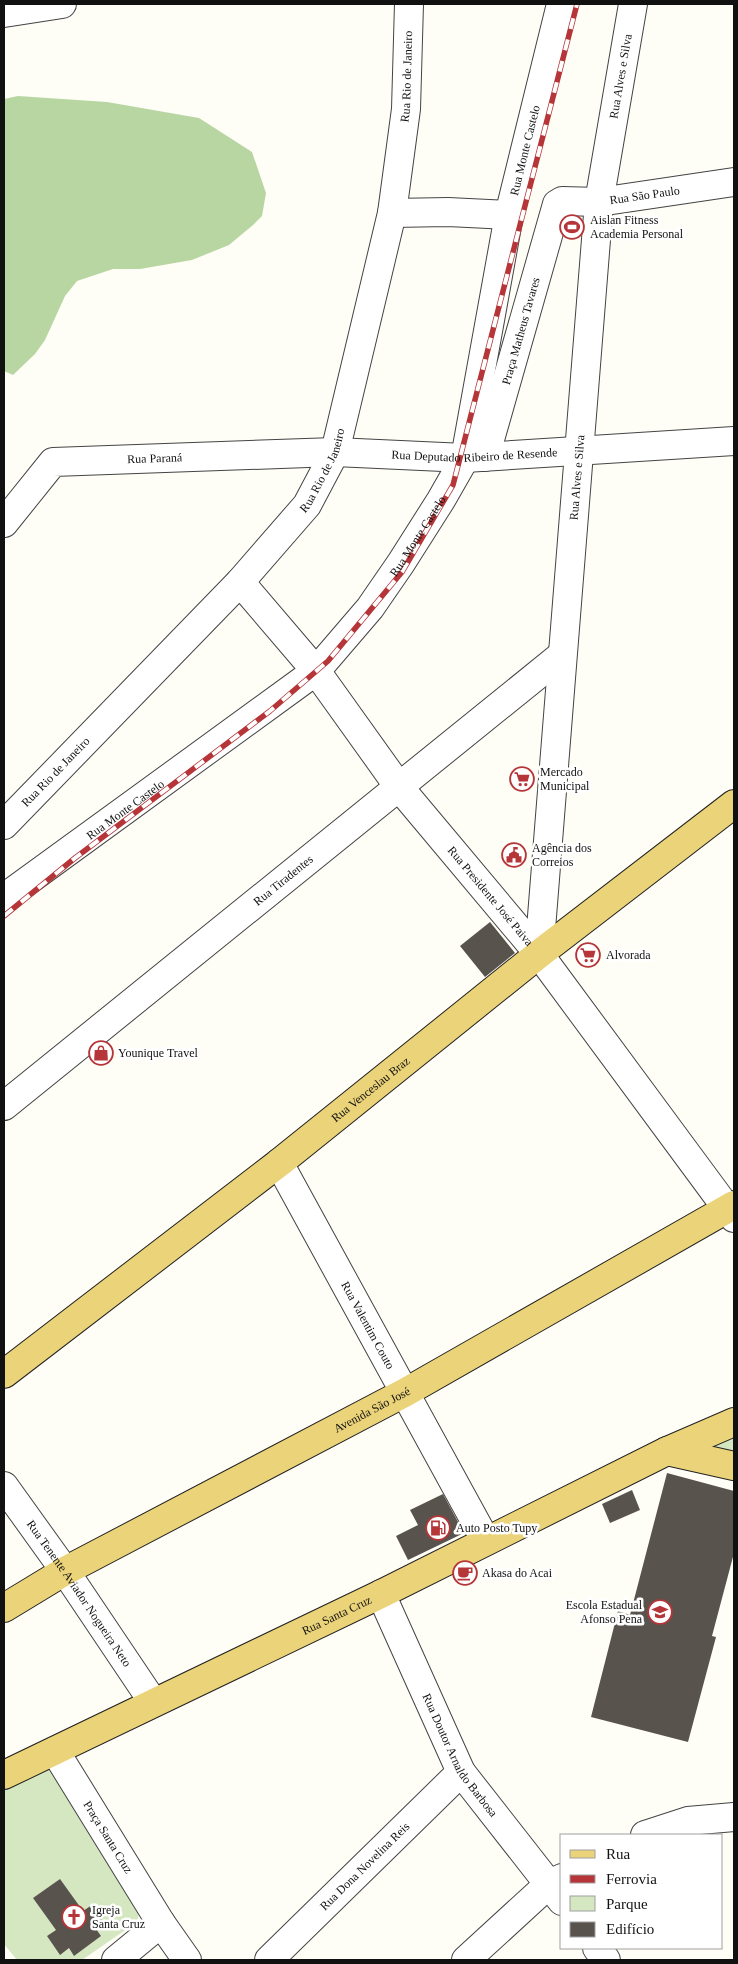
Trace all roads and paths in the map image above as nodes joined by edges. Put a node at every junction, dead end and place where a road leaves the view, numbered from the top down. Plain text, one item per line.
1 (62, 4) edge
2 (408, 4) edge
3 (561, 4) edge
4 (632, 4) edge
5 (4, 13) edge
6 (734, 182) edge
7 (599, 202) junction
8 (557, 204) joint
9 (392, 213) junction
10 (509, 215) junction
11 (734, 441) edge
12 (578, 450) junction
13 (335, 452) junction
14 (475, 457) junction
15 (4, 523) edge
16 (240, 582) junction
17 (562, 655) junction
18 (316, 671) junction
19 (399, 787) junction
20 (734, 804) edge
21 (4, 825) edge
22 (4, 898) edge
23 (539, 954) junction
24 (4, 1106) edge
25 (278, 1163) junction
26 (732, 1210) edge
27 (4, 1374) edge
28 (406, 1392) junction
29 (734, 1422) edge
30 (667, 1451) junction
31 (734, 1466) edge
32 (4, 1486) edge
33 (486, 1541) junction
34 (65, 1571) junction
35 (382, 1594) junction
36 (4, 1608) edge
37 (153, 1702) junction
38 (55, 1751) junction
39 (461, 1772) junction
40 (4, 1774) edge
41 (734, 1817) edge
42 (648, 1834) edge
43 (558, 1888) edge
44 (161, 1923) junction
45 (598, 1949) edge
46 (116, 1960) edge
47 (187, 1960) edge
48 (268, 1960) edge
49 (466, 1960) edge
50 (606, 1960) edge

1 - 5 street
2 - 9 street, Rua Rio de Janeiro
3 - 10 street, Rua Monte Castelo
4 - 7 street, Rua Alves e Silva
6 - 7 street, Rua São Paulo
7 - 8 street, Rua São Paulo
7 - 12 street, Rua Alves e Silva
8 - 14 street, Praça Matheus Tavares
9 - 10 street
9 - 13 street, Rua Rio de Janeiro
10 - 14 street, Rua Monte Castelo
11 - 12 street, Rua Deputado Ribeiro de Resende
12 - 14 street, Rua Deputado Ribeiro de Resende
12 - 17 street, Rua Alves e Silva
13 - 14 street, Rua Deputado Ribeiro de Resende
13 - 15 street, Rua Paraná
13 - 16 street, Rua Rio de Janeiro
14 - 18 street, Rua Monte Castelo
16 - 18 street, Rua Presidente José Paiva
16 - 21 street, Rua Rio de Janeiro
17 - 19 street, Rua Tiradentes
17 - 23 street, Rua Alves e Silva
18 - 19 street, Rua Presidente José Paiva
18 - 22 street, Rua Monte Castelo
19 - 23 street, Rua Presidente José Paiva
19 - 24 street, Rua Tiradentes
20 - 23 main road, Rua Venceslau Braz
23 - 25 main road, Rua Venceslau Braz
23 - 26 street, Rua Presidente José Paiva
25 - 27 main road, Rua Venceslau Braz
25 - 28 street, Rua Valentim Couto
26 - 28 main road, Avenida São José
28 - 33 street, Rua Valentim Couto
28 - 34 main road, Avenida São José
29 - 30 main road, Rua Santa Cruz
30 - 31 main road
30 - 33 main road, Rua Santa Cruz
32 - 34 street, Rua Tenente Aviador Nogueira Neto
33 - 35 main road, Rua Santa Cruz
34 - 36 main road, Avenida São José
34 - 37 street, Rua Tenente Aviador Nogueira Neto
35 - 37 main road, Rua Santa Cruz
35 - 39 street, Rua Doutor Arnaldo Barbosa
37 - 38 main road, Rua Santa Cruz
38 - 40 main road, Rua Santa Cruz
38 - 44 street, Praça Santa Cruz
39 - 43 street, Rua Doutor Arnaldo Barbosa
39 - 48 street, Rua Dona Novelina Reis
41 - 42 street
43 - 49 street
44 - 46 street
44 - 47 street, Praça Santa Cruz
45 - 50 street

